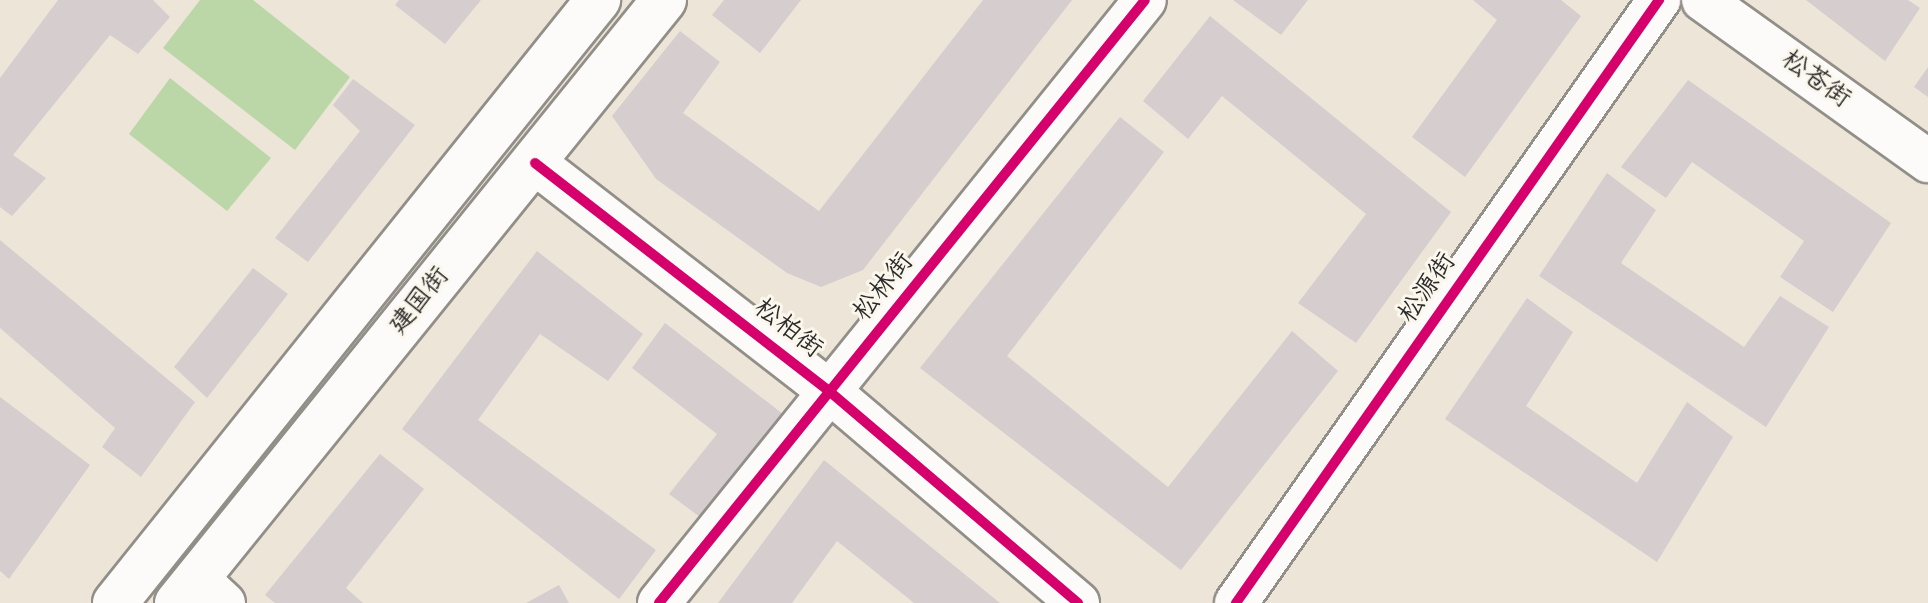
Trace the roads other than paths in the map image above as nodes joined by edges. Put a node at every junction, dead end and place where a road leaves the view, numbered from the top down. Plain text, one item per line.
1 (598, 0) edge
2 (664, 0) edge
3 (1145, 0) edge
4 (1659, 0) edge
5 (1703, 0) edge
6 (1928, 161) edge
7 (535, 163) junction
8 (829, 391) junction
9 (199, 595) edge
10 (115, 603) edge
11 (659, 603) edge
12 (1078, 603) edge
13 (1236, 603) edge

1 - 10 main road, 建国街
2 - 7 main road, 建国街
3 - 8 street, 松林街
4 - 13 street, 松源街
5 - 6 street, 松苍街
7 - 8 street, 松柏街
7 - 9 main road, 建国街
8 - 11 street, 松林街
8 - 12 street, 松柏街

